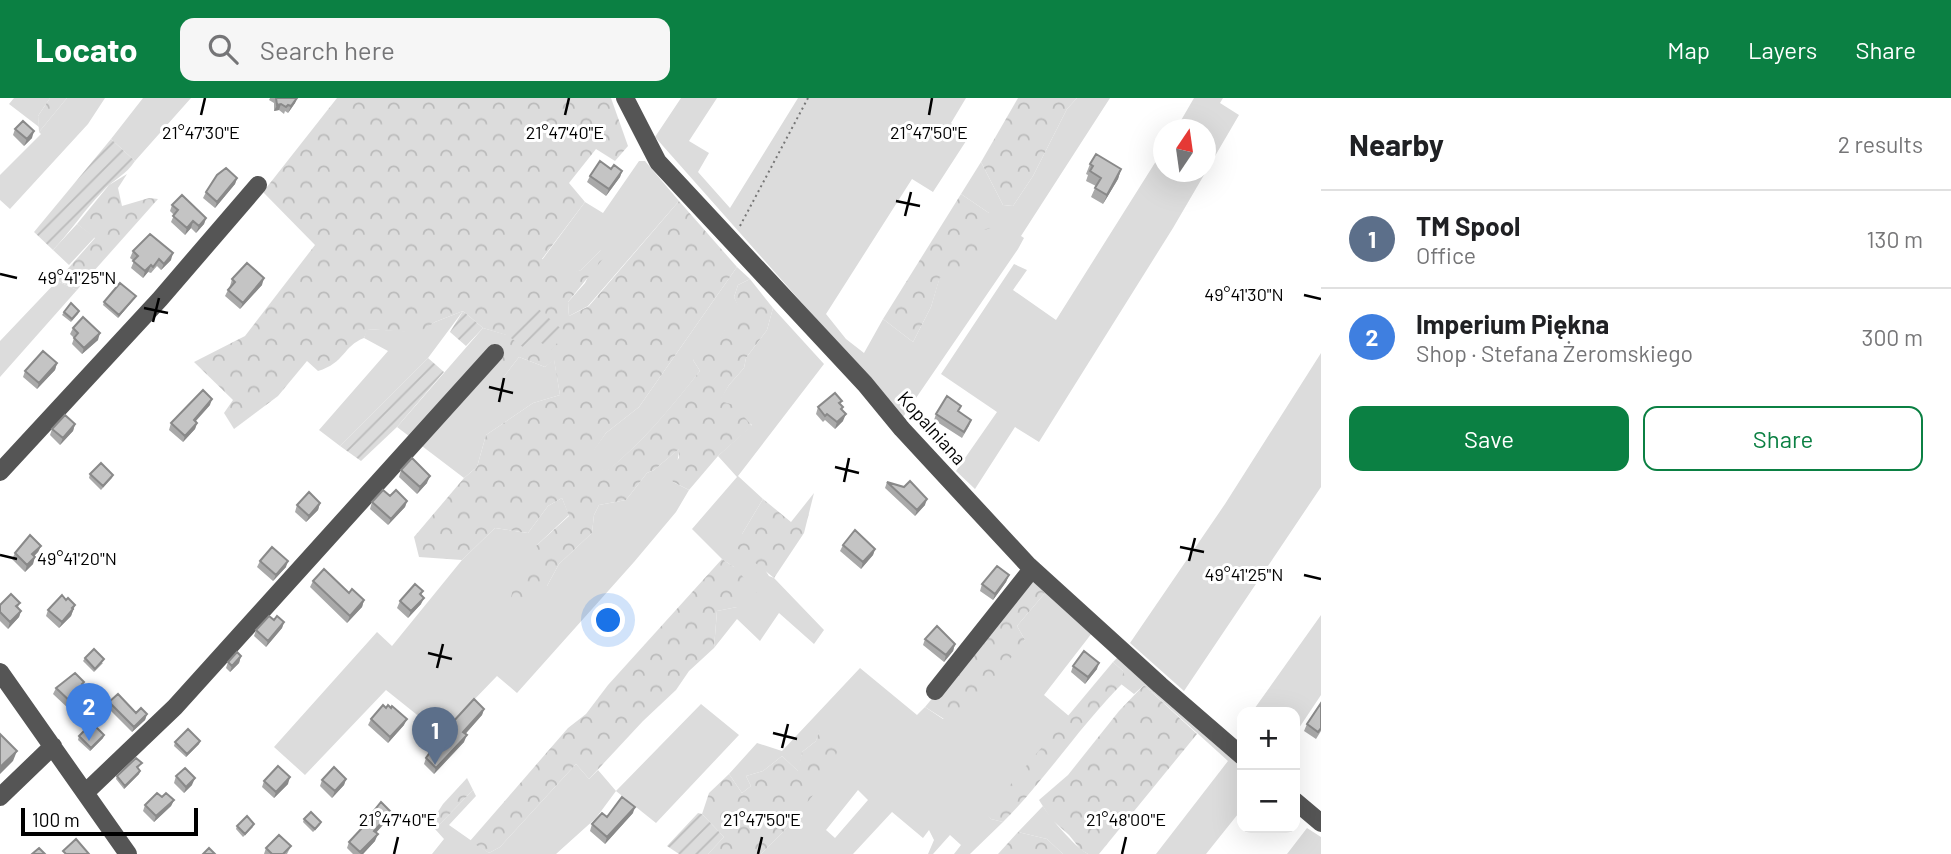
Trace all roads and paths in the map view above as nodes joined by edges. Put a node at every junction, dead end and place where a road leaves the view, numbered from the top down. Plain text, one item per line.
1 (625, 98) edge
2 (808, 98) edge
3 (258, 185) dead end
4 (732, 243) junction
5 (495, 353) dead end
6 (0, 472) edge
7 (1032, 569) junction
8 (0, 672) edge
9 (935, 691) dead end
10 (53, 746) junction
11 (1237, 752) edge
12 (85, 793) junction
13 (0, 797) edge
14 (1300, 805) edge
15 (1321, 823) edge
16 (128, 854) edge

1 - 4 street, Kopalniana
2 - 4 path
3 - 6 street
4 - 7 street, Kopalniana
5 - 12 street
7 - 9 street
7 - 11 street, Kopalniana
8 - 10 street
10 - 12 street
10 - 13 street
12 - 16 street
14 - 15 street

